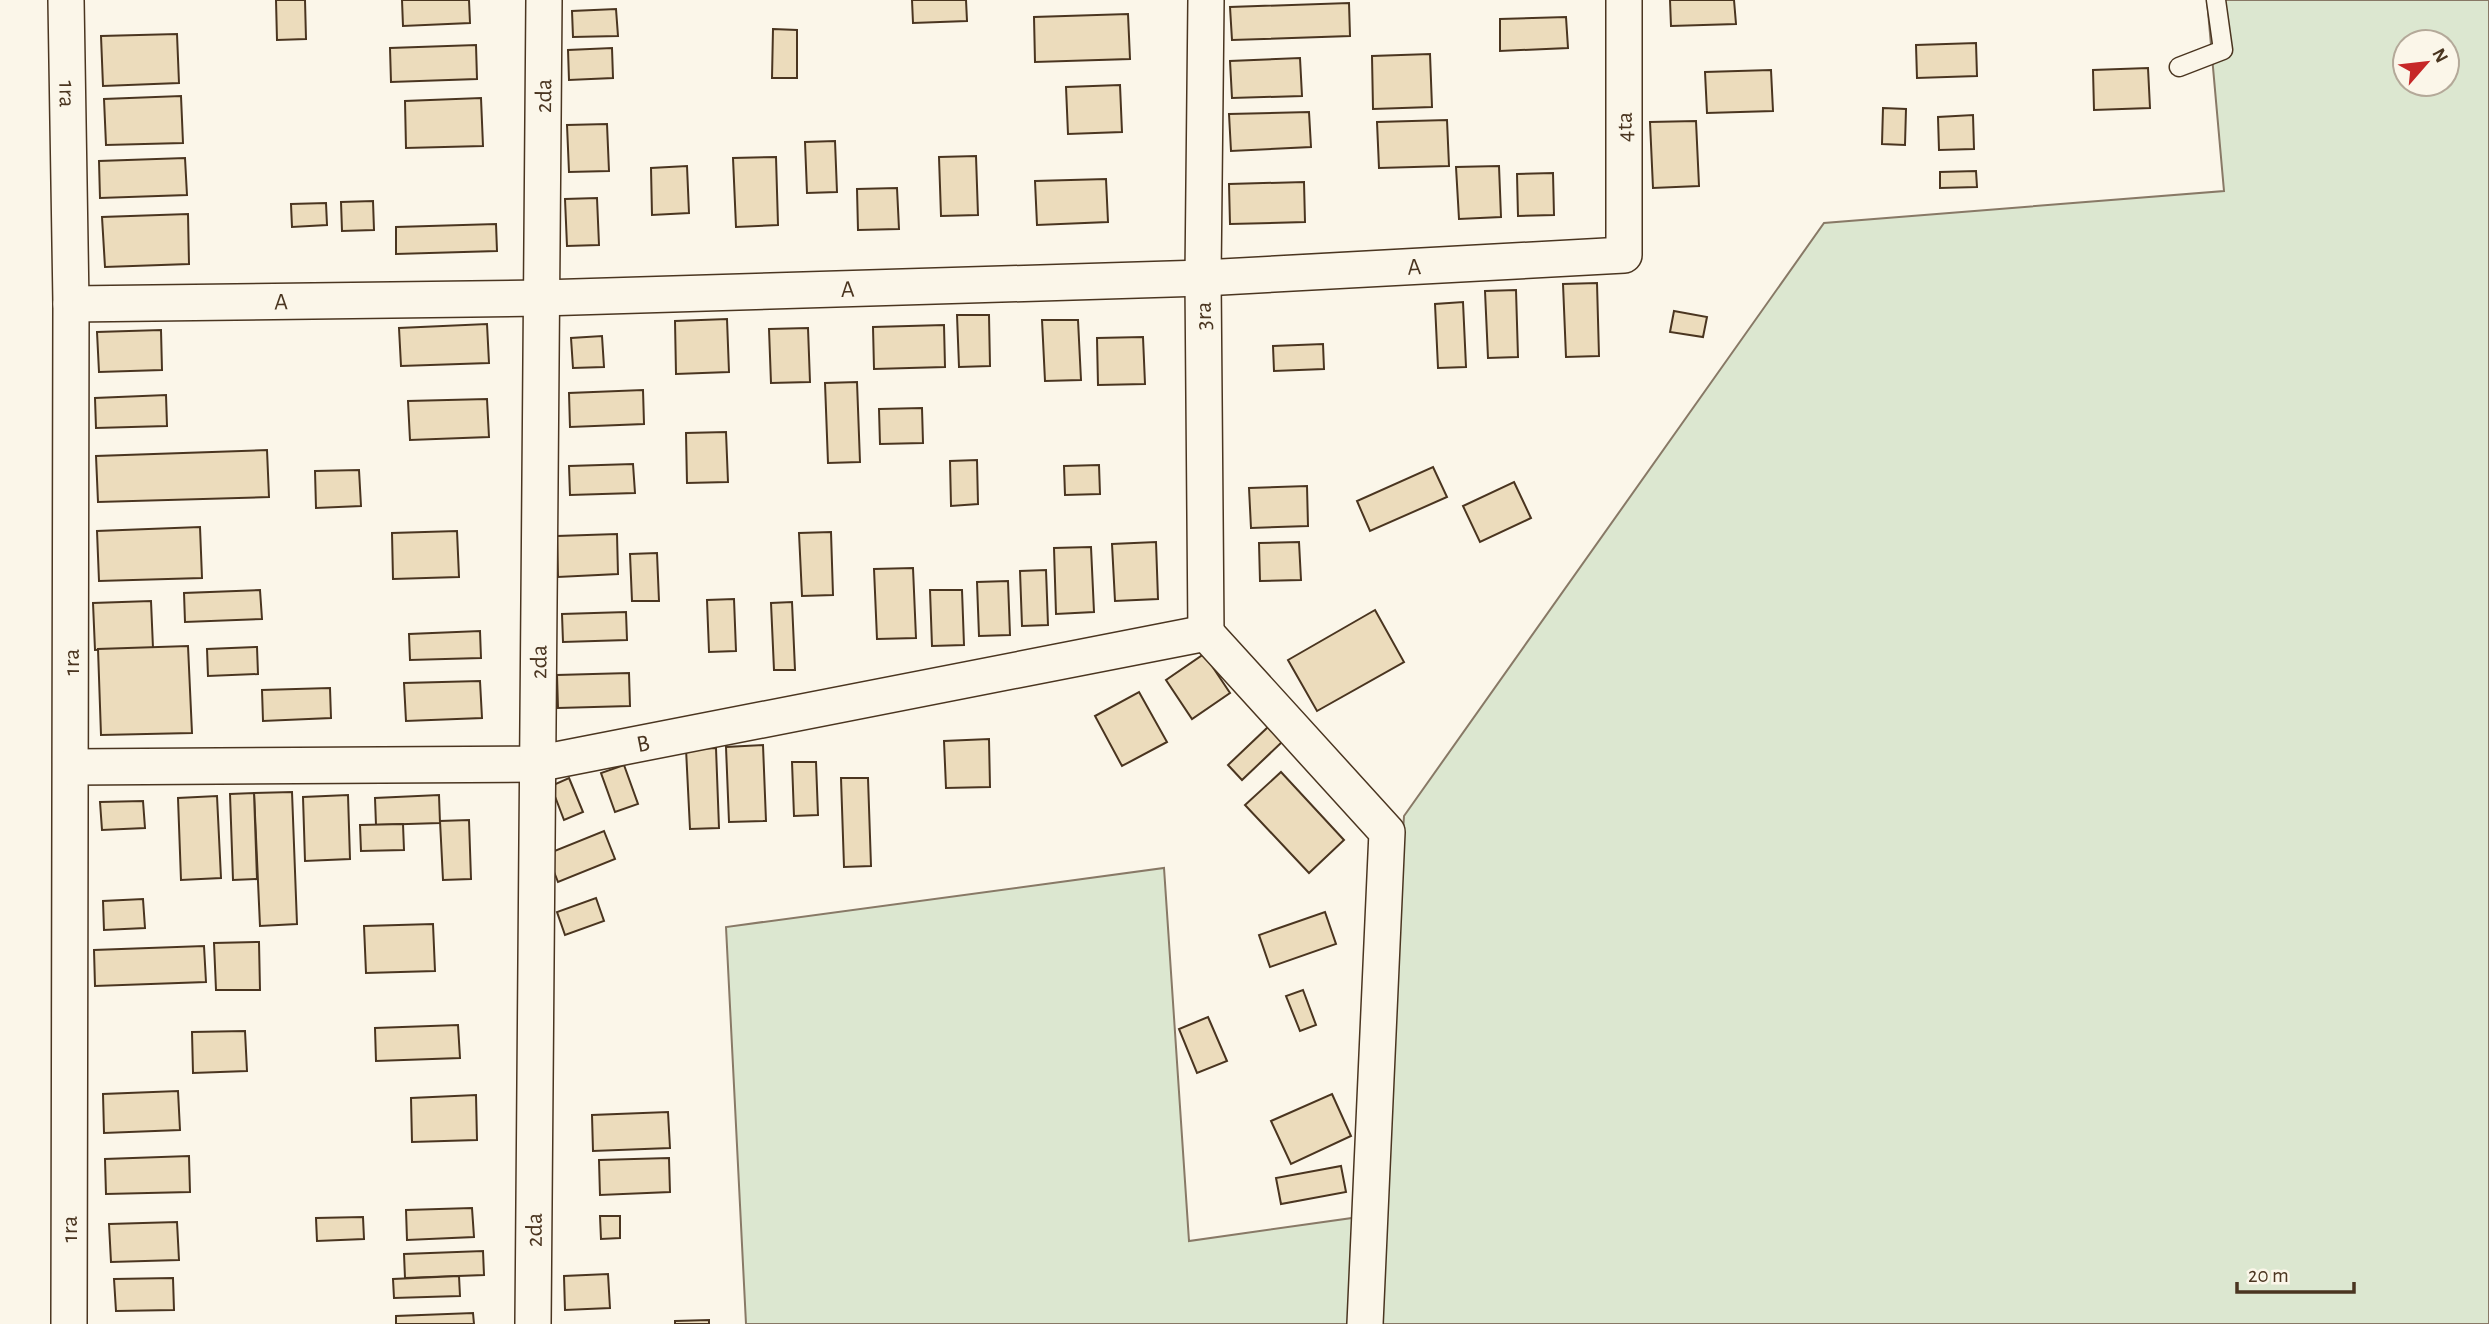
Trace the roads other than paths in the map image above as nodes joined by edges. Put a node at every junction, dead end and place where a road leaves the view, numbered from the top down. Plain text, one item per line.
1 (66, 0) edge
2 (544, 0) edge
3 (1206, 0) edge
4 (1624, 0) edge
5 (2216, 0) edge
6 (2179, 68) dead end
7 (1624, 255) joint
8 (1203, 278) junction
9 (541, 298) junction
10 (71, 304) junction
11 (1206, 633) junction
12 (536, 764) junction
13 (71, 767) junction
14 (69, 1324) edge
15 (533, 1324) edge
16 (1365, 1324) edge

1 - 10 street, 1ra
2 - 9 street, 2da
3 - 8 street, 3ra
4 - 7 street, 4ta
5 - 6 lane
7 - 8 street, A
8 - 9 street, A
8 - 11 street, 3ra
9 - 10 street, A
9 - 12 street, 2da
10 - 13 street, 1ra
11 - 12 street, B
11 - 16 street
12 - 13 street, B
12 - 15 street, 2da
13 - 14 street, 1ra

